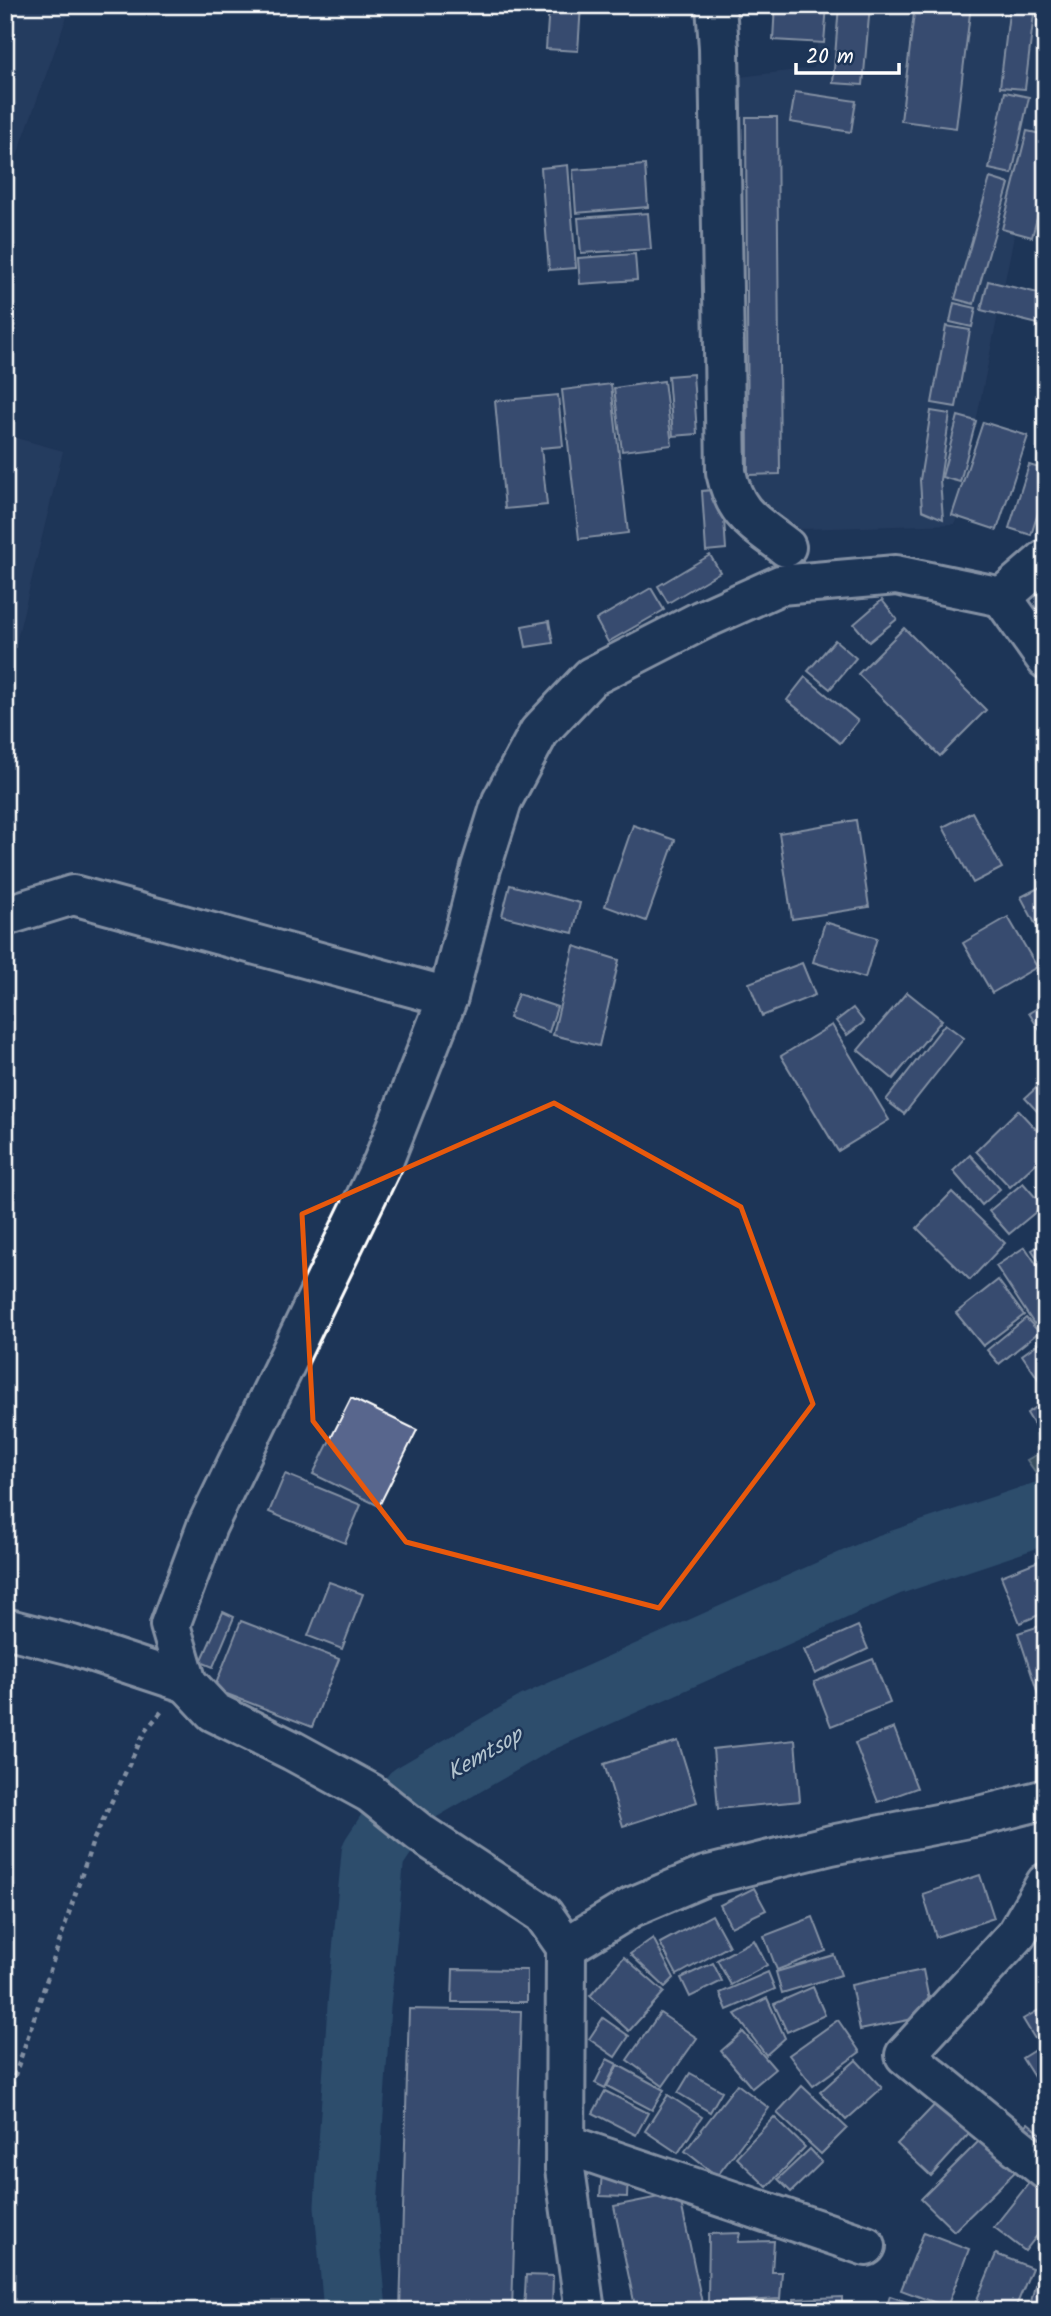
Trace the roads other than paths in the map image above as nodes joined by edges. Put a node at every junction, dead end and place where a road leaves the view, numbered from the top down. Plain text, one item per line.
1 (716, 5) edge
2 (786, 547) dead end
3 (1046, 559) edge
4 (1002, 597) junction
5 (1046, 659) edge
6 (5, 916) edge
7 (448, 997) junction
8 (5, 1628) edge
9 (187, 1683) junction
10 (1046, 1799) edge
11 (1046, 1883) edge
12 (566, 1947) junction
13 (565, 2144) junction
14 (1046, 2171) edge
15 (866, 2246) dead end
16 (585, 2311) edge

1 - 2 street
3 - 4 street
4 - 5 street
4 - 7 street
6 - 7 street
7 - 9 street
8 - 9 street
9 - 12 street
10 - 12 street
11 - 14 street
12 - 13 street
13 - 15 street
13 - 16 street

